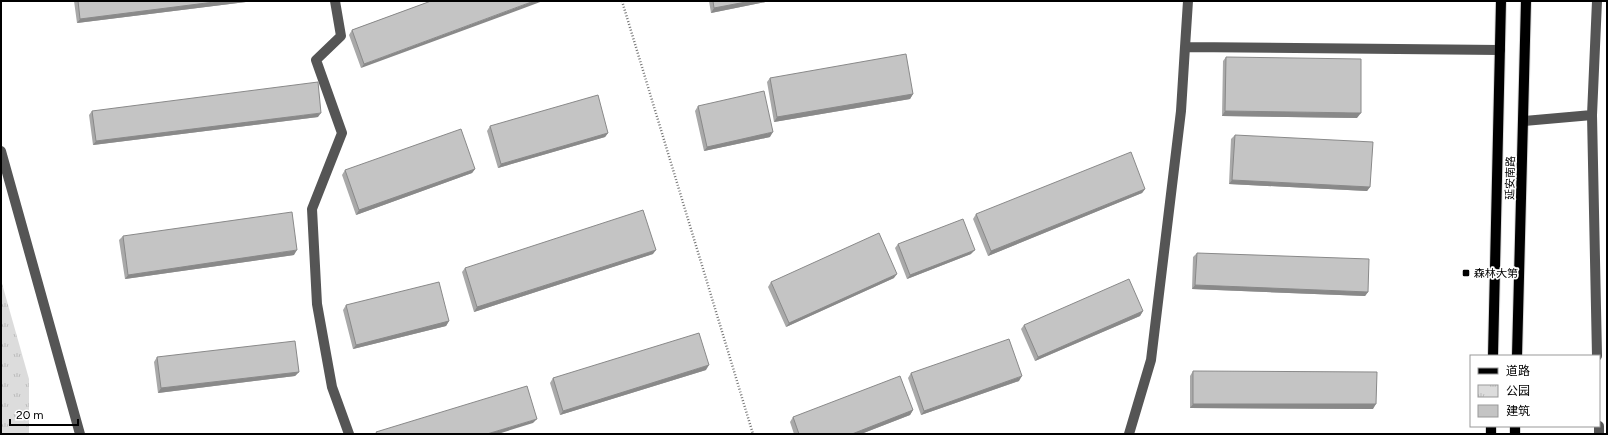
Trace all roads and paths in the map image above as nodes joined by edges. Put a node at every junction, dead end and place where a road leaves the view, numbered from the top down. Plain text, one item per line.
1 (335, 1) edge
2 (622, 1) edge
3 (1188, 1) edge
4 (1501, 1) edge
5 (1526, 1) edge
6 (1597, 1) edge
7 (1185, 47) junction
8 (1500, 50) junction
9 (1592, 115) junction
10 (1524, 121) junction
11 (1, 151) edge
12 (1493, 355) edge
13 (1517, 355) edge
14 (1597, 355) edge
15 (80, 434) edge
16 (349, 434) edge
17 (753, 434) edge
18 (1129, 434) edge

1 - 16 street
2 - 17 path
3 - 7 street
4 - 8 main road, 延安南路
5 - 10 main road, 延安南路
6 - 9 street
7 - 8 street
7 - 18 street
8 - 12 main road, 延安南路
9 - 10 street
9 - 14 street
10 - 13 main road, 延安南路
11 - 15 street

